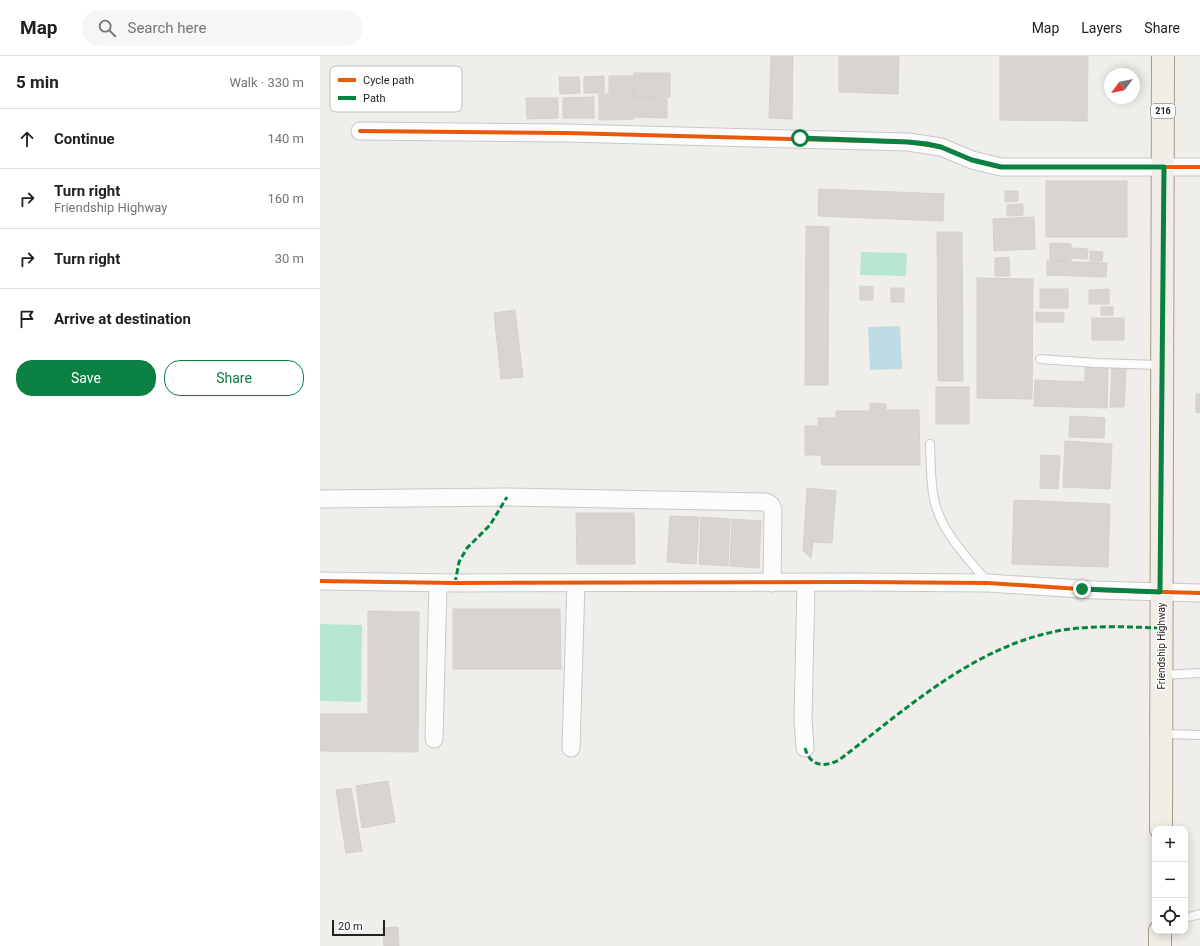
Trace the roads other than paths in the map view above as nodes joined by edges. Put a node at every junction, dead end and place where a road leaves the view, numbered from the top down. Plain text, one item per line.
1 (1163, 56) edge
2 (360, 131) dead end
3 (1164, 167) junction
4 (1200, 167) edge
5 (1040, 359) dead end
6 (1163, 365) junction
7 (930, 444) dead end
8 (320, 499) edge
9 (320, 581) edge
10 (438, 583) junction
11 (576, 583) junction
12 (772, 583) junction
13 (806, 583) junction
14 (988, 583) junction
15 (1160, 592) junction
16 (1200, 593) edge
17 (1200, 673) edge
18 (1161, 675) junction
19 (1162, 734) junction
20 (1200, 735) edge
21 (434, 739) dead end
22 (571, 748) dead end
23 (805, 748) dead end
24 (1161, 826) edge
25 (1200, 914) edge
26 (1188, 917) edge
27 (1160, 934) edge
28 (1160, 946) edge

1 - 3 main road, Friendship Highway / 216
2 - 3 street
3 - 4 street
3 - 6 main road, Friendship Highway / 216
5 - 6 lane
6 - 15 main road, Friendship Highway / 216
7 - 14 lane
8 - 12 street
9 - 10 street
10 - 11 street
10 - 21 street
11 - 12 street
11 - 22 street
12 - 13 street
13 - 14 street
13 - 23 street
14 - 15 street
15 - 16 street
15 - 18 main road, Friendship Highway / 216
17 - 18 lane
18 - 19 main road, Friendship Highway / 216
19 - 20 lane
19 - 24 main road, Friendship Highway / 216
25 - 26 lane
27 - 28 main road

